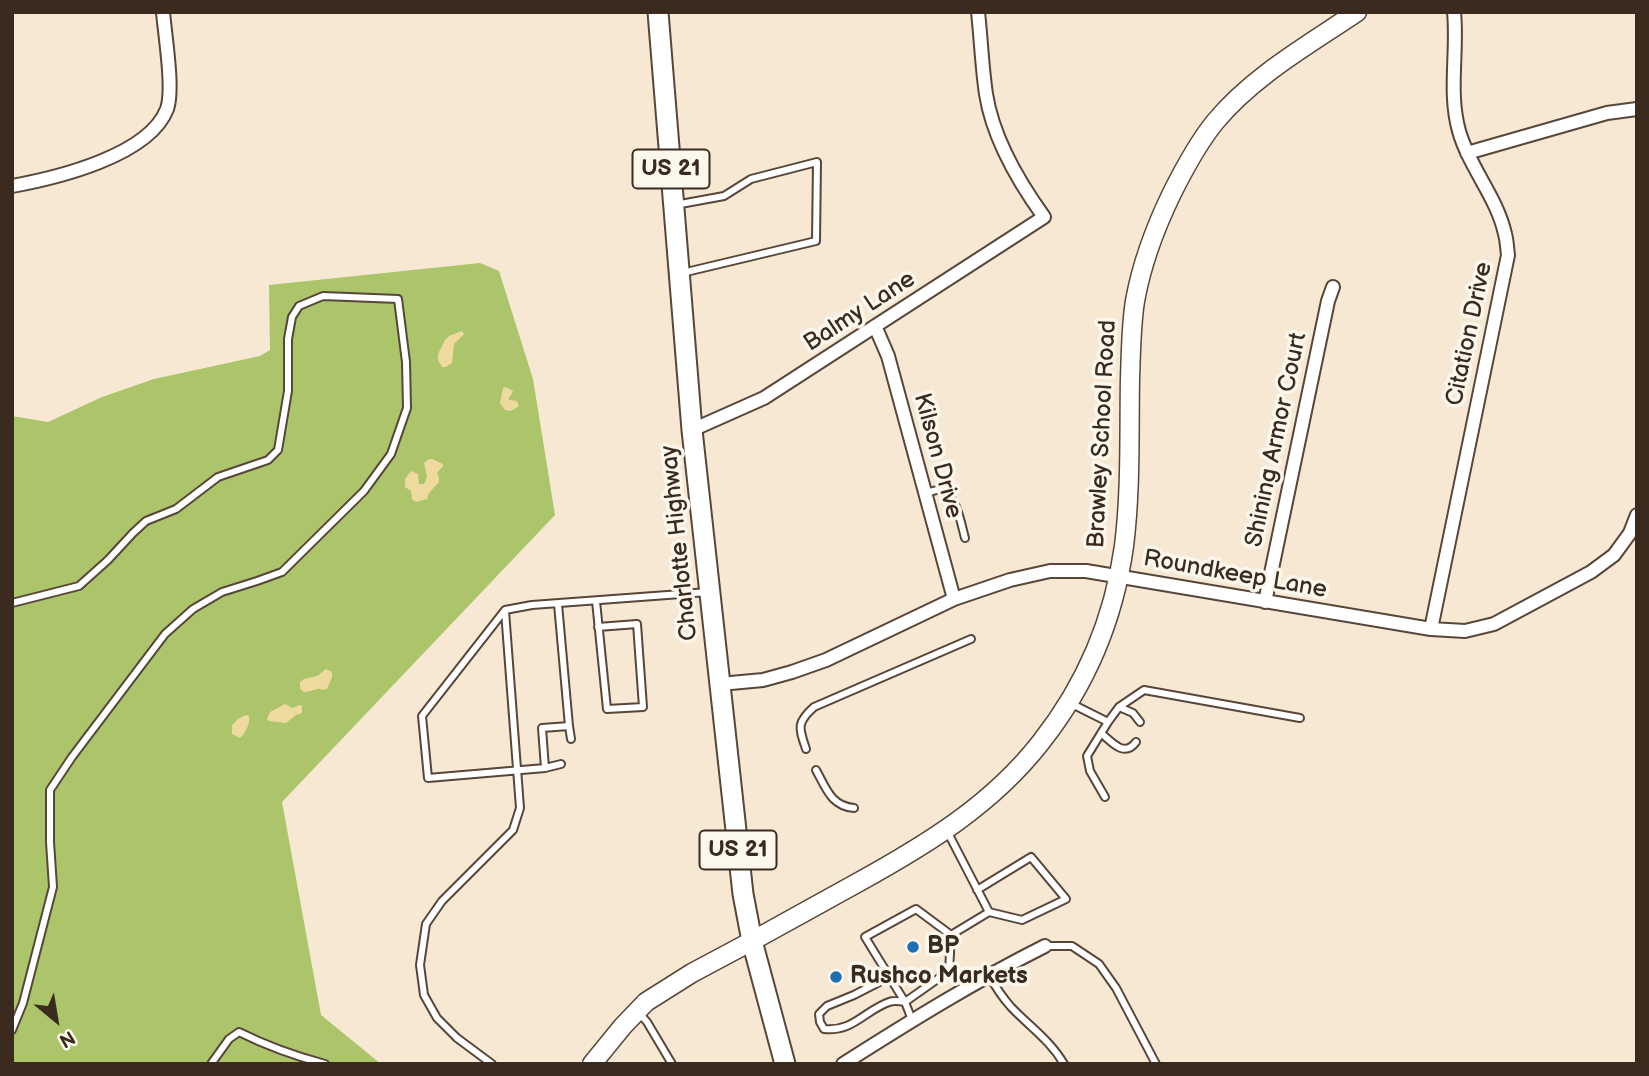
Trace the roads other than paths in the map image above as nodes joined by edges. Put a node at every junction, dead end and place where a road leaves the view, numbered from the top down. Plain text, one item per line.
1 (163, 12) edge
2 (658, 12) edge
3 (978, 12) edge
4 (1357, 12) edge
5 (1454, 12) edge
6 (1637, 109) edge
7 (1467, 153) junction
8 (12, 186) edge
9 (673, 206) junction
10 (678, 274) junction
11 (1333, 287) dead end
12 (875, 326) junction
13 (692, 430) junction
14 (925, 493) junction
15 (1637, 515) edge
16 (965, 538) dead end
17 (1118, 576) junction
18 (710, 592) junction
19 (954, 599) junction
20 (596, 601) junction
21 (1265, 602) junction
22 (12, 603) edge
23 (558, 604) junction
24 (505, 610) junction
25 (598, 627) junction
26 (1431, 629) junction
27 (971, 639) dead end
28 (720, 684) junction
29 (1068, 703) junction
30 (1119, 707) junction
31 (1300, 718) dead end
32 (1108, 722) junction
33 (1140, 722) dead end
34 (569, 726) junction
35 (1101, 733) junction
36 (570, 738) dead end
37 (1136, 742) dead end
38 (806, 749) dead end
39 (561, 764) dead end
40 (545, 768) junction
41 (517, 770) junction
42 (816, 770) dead end
43 (1105, 797) dead end
44 (854, 808) dead end
45 (946, 830) junction
46 (977, 890) junction
47 (989, 912) junction
48 (951, 934) junction
49 (752, 941) junction
50 (1045, 946) joint
51 (988, 975) junction
52 (889, 976) junction
53 (905, 1002) junction
54 (637, 1011) junction
55 (912, 1020) junction
56 (12, 1030) edge
57 (211, 1064) edge
58 (325, 1064) edge
59 (492, 1064) edge
60 (593, 1064) edge
61 (672, 1064) edge
62 (785, 1064) edge
63 (844, 1064) edge
64 (1064, 1064) edge
65 (1156, 1064) edge

1 - 8 street
2 - 9 main road, Charlotte Highway / US 21
3 - 12 street, Balmy Lane
4 - 17 main road, Brawley School Road
5 - 7 street, Citation Drive
6 - 7 street
7 - 26 street, Citation Drive
9 - 10 main road, Charlotte Highway / US 21
9 - 10 lane
10 - 13 main road, Charlotte Highway / US 21
11 - 21 street, Shining Armor Court
12 - 13 street, Balmy Lane
12 - 14 street, Kilson Drive
13 - 18 main road, Charlotte Highway / US 21
14 - 16 lane
14 - 19 street, Kilson Drive
15 - 26 street, Roundkeep Lane
17 - 19 street, Roundkeep Lane
17 - 21 street, Roundkeep Lane
17 - 29 main road, Brawley School Road
18 - 20 lane
18 - 28 main road, Charlotte Highway / US 21
19 - 28 street, Roundkeep Lane
20 - 23 lane
20 - 25 lane
21 - 26 street, Roundkeep Lane
22 - 56 lane
23 - 24 lane
23 - 34 lane
24 - 41 lane
24 - 41 lane
25 - 25 lane
27 - 38 lane
28 - 49 main road, Charlotte Highway / US 21
29 - 32 lane
29 - 45 main road, Brawley School Road
30 - 31 lane
30 - 32 lane
30 - 33 lane
32 - 35 lane
34 - 36 lane
34 - 40 lane
35 - 37 lane
35 - 43 lane
39 - 40 lane
40 - 41 lane
41 - 59 lane
42 - 44 lane
45 - 46 lane
45 - 49 main road, Brawley School Road
46 - 47 lane
46 - 47 lane
47 - 48 lane
48 - 52 lane
48 - 53 lane
49 - 54 main road, Brawley School Road
49 - 62 main road, Charlotte Highway / US 21
50 - 51 street
50 - 65 lane
51 - 55 street
51 - 64 lane
52 - 53 lane
52 - 53 lane
53 - 55 lane
54 - 60 main road, Brawley School Road
54 - 61 lane
55 - 63 street
57 - 58 lane

